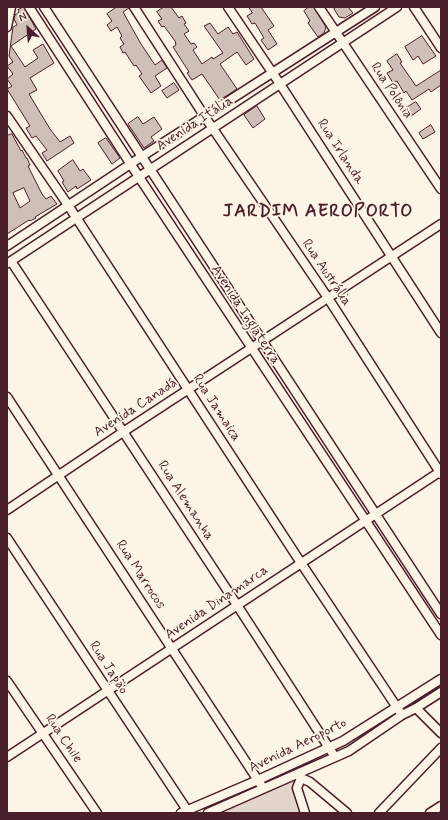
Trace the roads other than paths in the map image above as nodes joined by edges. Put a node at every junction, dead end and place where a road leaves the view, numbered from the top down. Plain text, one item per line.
1 (11, 7) edge
2 (30, 7) edge
3 (44, 7) edge
4 (134, 7) edge
5 (228, 7) edge
6 (319, 7) edge
7 (375, 7) edge
8 (396, 7) edge
9 (414, 7) edge
10 (7, 27) edge
11 (336, 32) junction
12 (342, 42) junction
13 (441, 48) edge
14 (272, 73) junction
15 (280, 84) junction
16 (7, 116) edge
17 (205, 117) junction
18 (213, 128) junction
19 (141, 157) junction
20 (131, 164) junction
21 (150, 169) junction
22 (139, 177) junction
23 (441, 189) edge
24 (68, 205) junction
25 (76, 218) junction
26 (441, 224) edge
27 (7, 246) edge
28 (391, 256) junction
29 (9, 262) edge
30 (328, 298) junction
31 (441, 333) edge
32 (263, 341) junction
33 (252, 348) junction
34 (188, 389) junction
35 (7, 397) edge
36 (123, 432) junction
37 (441, 472) edge
38 (59, 476) junction
39 (7, 510) edge
40 (376, 514) junction
41 (366, 521) junction
42 (7, 538) edge
43 (301, 563) junction
44 (237, 605) junction
45 (441, 614) edge
46 (441, 636) edge
47 (172, 648) junction
48 (441, 679) edge
49 (7, 681) edge
50 (108, 691) junction
51 (441, 692) edge
52 (397, 706) junction
53 (416, 708) junction
54 (402, 715) junction
55 (44, 733) junction
56 (441, 733) edge
57 (329, 748) junction
58 (441, 748) edge
59 (7, 757) edge
60 (335, 757) junction
61 (299, 776) junction
62 (258, 780) junction
63 (263, 788) junction
64 (441, 806) edge
65 (186, 812) edge
66 (97, 813) edge
67 (208, 813) edge
68 (305, 813) edge
69 (347, 813) edge
70 (379, 813) edge
71 (430, 813) edge

1 - 10 street
2 - 20 street, Avenida Inglaterra
3 - 19 street, Avenida Inglaterra
4 - 17 street, Rua Austrália
5 - 14 street, Rua Irlanda
6 - 11 street, Rua Polônia
7 - 11 street, Avenida Itália
8 - 12 street, Avenida Itália
9 - 13 street
11 - 12 street, Rua Polônia
11 - 14 street, Avenida Itália
12 - 15 street, Avenida Itália
12 - 23 street, Rua Polônia
14 - 15 street, Rua Irlanda
14 - 17 street, Avenida Itália
15 - 18 street, Avenida Itália
15 - 28 street, Rua Irlanda
16 - 24 street, Rua Jamaica
17 - 18 street, Rua Austrália
17 - 19 street, Avenida Itália
18 - 21 street, Avenida Itália
18 - 30 street, Rua Austrália
19 - 20 street, Avenida Itália
19 - 21 street, Avenida Inglaterra
20 - 22 street, Avenida Inglaterra
20 - 24 street, Avenida Itália
21 - 22 street, Avenida Itália
21 - 32 street, Avenida Inglaterra
22 - 25 street, Avenida Itália
22 - 33 street, Avenida Inglaterra
24 - 25 street, Rua Jamaica
24 - 27 street, Avenida Itália
25 - 29 street, Avenida Itália
25 - 34 street, Rua Jamaica
26 - 28 street, Avenida Canadá
28 - 30 street, Avenida Canadá
28 - 31 street, Rua Irlanda
29 - 36 street, Rua Alemanha
30 - 32 street, Avenida Canadá
30 - 37 street, Rua Austrália
32 - 33 street, Avenida Canadá
32 - 40 street, Avenida Inglaterra
33 - 34 street, Avenida Canadá
33 - 41 street, Avenida Inglaterra
34 - 36 street, Avenida Canadá
34 - 43 street, Rua Jamaica
35 - 38 street, Rua Marrocos
36 - 38 street, Avenida Canadá
36 - 44 street, Rua Alemanha
37 - 40 street, Avenida Dinamarca
38 - 39 street, Avenida Canadá
38 - 47 street, Rua Marrocos
40 - 41 street, Avenida Dinamarca
40 - 45 street, Avenida Inglaterra
41 - 43 street, Avenida Dinamarca
41 - 46 street, Avenida Inglaterra
42 - 50 street, Rua Japão
43 - 44 street, Avenida Dinamarca
43 - 52 street, Rua Jamaica
44 - 47 street, Avenida Dinamarca
44 - 57 street, Rua Alemanha
47 - 50 street, Avenida Dinamarca
47 - 62 street, Rua Marrocos
48 - 52 street, Avenida Aeroporto
49 - 55 street, Rua Chile
50 - 55 street, Avenida Dinamarca
50 - 65 street, Rua Japão
51 - 53 street, Avenida Aeroporto
52 - 54 street, Rua Jamaica
52 - 57 street, Avenida Aeroporto
53 - 54 street, Avenida Aeroporto
53 - 56 street
54 - 60 street, Avenida Aeroporto
55 - 59 street, Avenida Dinamarca
55 - 66 street, Rua Chile
57 - 60 street, Rua Alemanha
57 - 62 street, Avenida Aeroporto
58 - 70 street
60 - 61 street, Avenida Aeroporto
61 - 63 street, Avenida Aeroporto
61 - 68 street
61 - 69 street
62 - 63 street, Rua Marrocos
62 - 65 street, Avenida Aeroporto
63 - 67 street, Avenida Aeroporto
64 - 71 street

